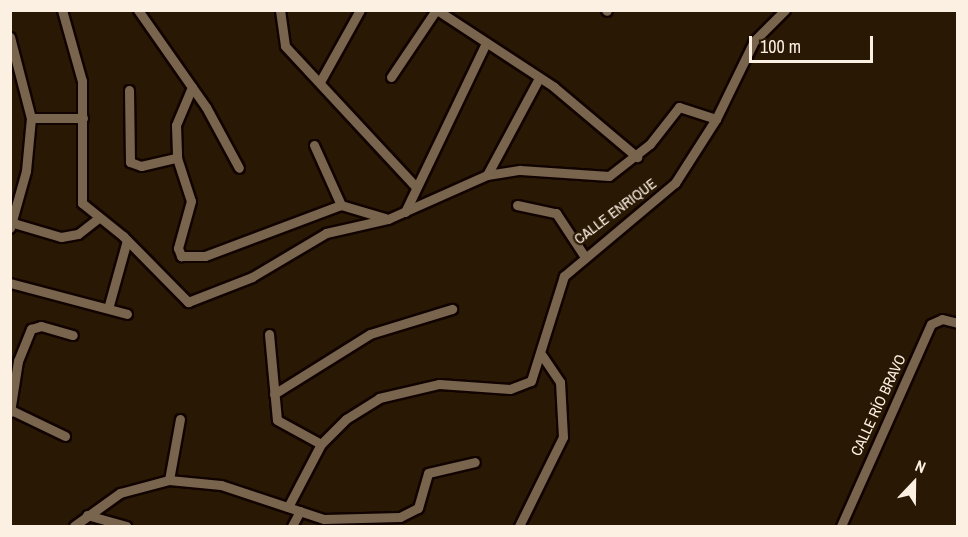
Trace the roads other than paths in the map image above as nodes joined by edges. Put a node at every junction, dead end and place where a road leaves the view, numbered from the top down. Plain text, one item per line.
1 (62, 10) edge
2 (138, 10) edge
3 (280, 10) edge
4 (360, 10) edge
5 (437, 10) edge
6 (785, 10) edge
7 (10, 37) edge
8 (485, 45) junction
9 (391, 77) dead end
10 (539, 78) junction
11 (321, 80) junction
12 (192, 87) junction
13 (129, 90) dead end
14 (31, 118) junction
15 (83, 118) junction
16 (716, 119) junction
17 (314, 145) dead end
18 (637, 156) junction
19 (177, 158) junction
20 (239, 168) dead end
21 (487, 175) junction
22 (416, 187) junction
23 (341, 205) junction
24 (517, 205) dead end
25 (405, 212) junction
26 (97, 219) junction
27 (388, 219) junction
28 (11, 224) edge
29 (127, 240) junction
30 (584, 254) junction
31 (10, 283) edge
32 (109, 305) junction
33 (452, 309) dead end
34 (128, 314) dead end
35 (957, 323) edge
36 (269, 334) dead end
37 (73, 335) dead end
38 (542, 355) junction
39 (12, 383) edge
40 (274, 394) junction
41 (11, 411) edge
42 (180, 418) dead end
43 (65, 436) dead end
44 (321, 444) junction
45 (475, 462) dead end
46 (169, 480) junction
47 (288, 507) junction
48 (300, 512) junction
49 (87, 515) junction
50 (324, 519) junction
51 (522, 525) edge
52 (74, 526) edge
53 (126, 526) edge
54 (292, 526) edge
55 (338, 526) edge
56 (841, 526) edge

1 - 15 street
2 - 12 street
3 - 11 street
4 - 11 street
5 - 8 street
5 - 9 street
6 - 16 street, CALLE ENRIQUE
7 - 14 street
8 - 10 street
8 - 22 street
10 - 18 street
10 - 21 street
11 - 22 street
12 - 19 street
12 - 20 street
13 - 19 street
14 - 15 street
14 - 28 street
15 - 26 street
16 - 18 street
16 - 30 street, CALLE ENRIQUE
17 - 23 street
18 - 21 street
19 - 23 street
21 - 25 street
22 - 25 street
23 - 27 street
24 - 30 street
25 - 27 street
26 - 28 street
26 - 29 street
27 - 29 street
29 - 32 street
30 - 38 street, CALLE ENRIQUE
31 - 32 street
32 - 34 street
33 - 40 street
35 - 56 street, CALLE RÍO BRAVO
36 - 40 street
37 - 39 street
38 - 44 street, CALLE ENRIQUE
38 - 51 street
39 - 41 street
40 - 44 street
41 - 43 street
42 - 46 street
44 - 47 street
45 - 50 street
46 - 47 street
46 - 49 street
47 - 48 street
48 - 50 street
48 - 54 street
49 - 52 street
49 - 53 street
50 - 55 street

